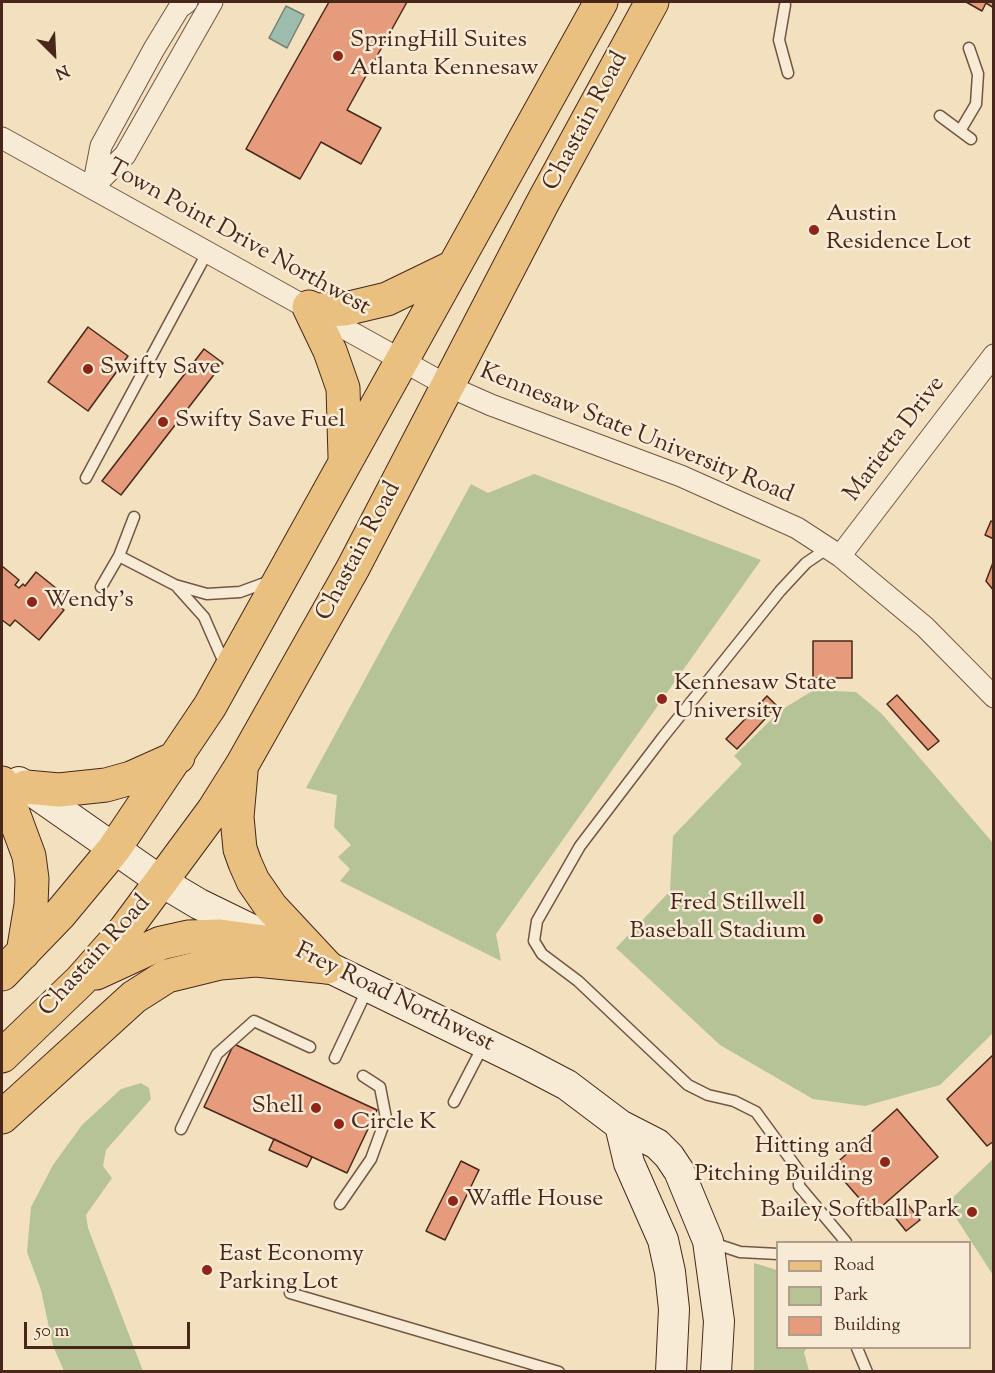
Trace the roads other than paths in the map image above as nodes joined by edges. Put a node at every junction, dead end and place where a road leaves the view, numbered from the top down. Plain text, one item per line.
1 (187, 2) edge
2 (212, 2) edge
3 (601, 2) edge
4 (652, 2) edge
5 (785, 5) dead end
6 (969, 48) dead end
7 (788, 73) dead end
8 (940, 116) dead end
9 (960, 131) junction
10 (2, 138) edge
11 (971, 139) dead end
12 (93, 187) junction
13 (208, 251) junction
14 (451, 268) junction
15 (312, 309) junction
16 (993, 355) edge
17 (403, 360) junction
18 (448, 386) junction
19 (345, 461) junction
20 (86, 478) dead end
21 (134, 517) dead end
22 (834, 552) junction
23 (119, 556) junction
24 (284, 574) junction
25 (175, 585) junction
26 (101, 587) dead end
27 (228, 675) junction
28 (993, 697) edge
29 (178, 757) junction
30 (242, 765) junction
31 (10, 780) edge
32 (114, 849) junction
33 (162, 882) junction
34 (279, 944) junction
35 (12, 964) edge
36 (327, 967) junction
37 (81, 980) junction
38 (369, 987) junction
39 (485, 1043) junction
40 (310, 1047) dead end
41 (2, 1056) edge
42 (334, 1058) dead end
43 (363, 1076) dead end
44 (454, 1102) dead end
45 (2, 1117) edge
46 (620, 1125) junction
47 (181, 1129) dead end
48 (340, 1204) dead end
49 (708, 1241) junction
50 (845, 1241) edge
51 (776, 1254) edge
52 (290, 1293) dead end
53 (858, 1349) edge
54 (559, 1371) edge
55 (671, 1371) edge
56 (716, 1371) edge
57 (867, 1371) edge

1 - 12 street
2 - 12 street
3 - 14 main road, Chastain Road
4 - 18 main road, Chastain Road
5 - 7 lane
6 - 9 lane
8 - 9 lane
9 - 11 lane
10 - 12 street, Town Point Drive Northwest
12 - 13 street, Town Point Drive Northwest
13 - 15 street, Town Point Drive Northwest
13 - 20 lane
14 - 15 main road
14 - 17 main road, Chastain Road
15 - 17 street, Town Point Drive Northwest
15 - 19 main road
16 - 22 street, Marietta Drive
17 - 18 street, Town Point Drive Northwest
17 - 19 main road, Chastain Road
18 - 22 street, Kennesaw State University Road
18 - 30 main road, Chastain Road
19 - 24 main road, Chastain Road
21 - 23 lane
22 - 28 street, Kennesaw State University Road
22 - 50 lane
23 - 25 lane
23 - 26 lane
24 - 25 lane
24 - 27 main road, Chastain Road
25 - 27 lane
27 - 29 main road, Chastain Road
29 - 31 main road
29 - 32 main road, Chastain Road
30 - 33 main road, Chastain Road
30 - 36 main road
31 - 32 main road, Frey Road Northwest
31 - 35 main road
32 - 33 main road, Frey Road Northwest
32 - 35 main road, Chastain Road
33 - 34 main road, Frey Road Northwest
33 - 37 main road, Chastain Road
34 - 36 main road, Frey Road Northwest
34 - 37 main road
36 - 38 main road, Frey Road Northwest
36 - 45 main road
37 - 41 main road, Chastain Road
38 - 39 main road, Frey Road Northwest
38 - 42 lane
39 - 44 lane
39 - 46 main road, Frey Road Northwest
40 - 47 lane
43 - 48 lane
46 - 49 main road, Frey Road Northwest
46 - 55 main road
49 - 51 lane
49 - 56 main road, Frey Road Northwest
52 - 54 lane
53 - 57 lane

